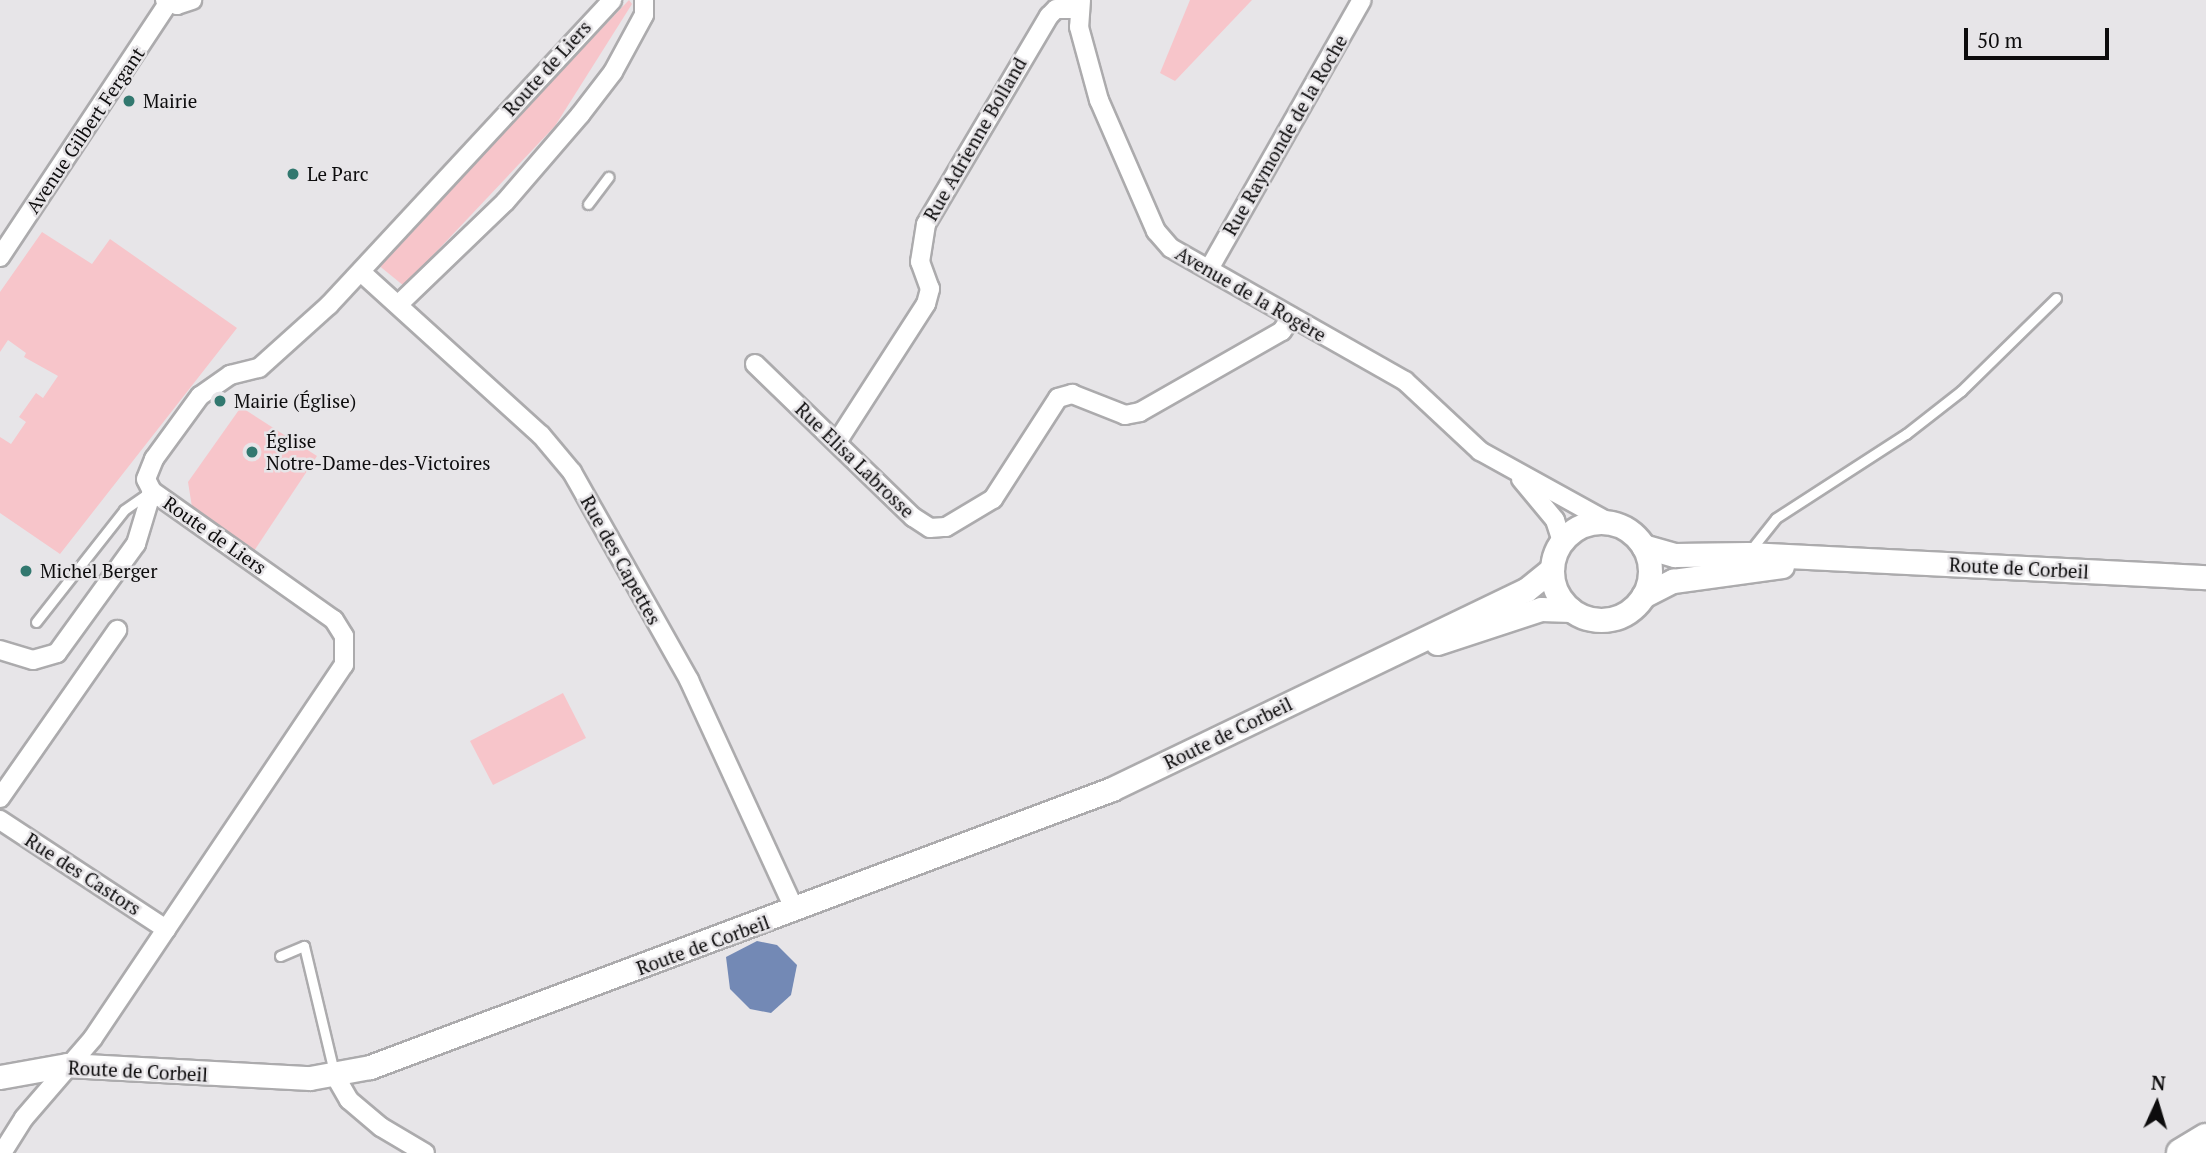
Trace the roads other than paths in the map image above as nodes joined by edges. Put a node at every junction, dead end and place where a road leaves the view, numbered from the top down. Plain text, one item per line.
1 (192, 0) edge
2 (645, 0) edge
3 (1362, 0) edge
4 (167, 1) edge
5 (605, 2) edge
6 (1080, 4) edge
7 (608, 177) dead end
8 (588, 204) dead end
9 (0, 257) edge
10 (1209, 269) junction
11 (361, 272) junction
12 (2056, 298) dead end
13 (400, 303) junction
14 (1291, 317) junction
15 (754, 364) dead end
16 (837, 442) junction
17 (1514, 471) junction
18 (152, 491) junction
19 (1610, 523) junction
20 (1562, 541) junction
21 (1643, 546) junction
22 (1748, 554) junction
23 (1832, 559) junction
24 (1552, 569) junction
25 (1733, 573) junction
26 (2206, 577) edge
27 (1643, 596) junction
28 (1572, 610) junction
29 (36, 622) dead end
30 (117, 630) dead end
31 (0, 650) edge
32 (1372, 664) junction
33 (0, 798) edge
34 (3, 828) edge
35 (795, 910) junction
36 (166, 929) junction
37 (280, 956) dead end
38 (67, 1065) junction
39 (334, 1074) junction
40 (0, 1077) edge
41 (2206, 1138) edge
42 (2, 1153) edge
43 (425, 1153) edge
44 (2180, 1153) edge

1 - 4 street
2 - 13 street
3 - 10 street, Rue Raymonde de la Roche
4 - 9 street, Avenue Gilbert Fergant
5 - 11 street, Route de Liers
6 - 10 street, Avenue de la Rogère
6 - 16 street, Rue Adrienne Bolland
7 - 8 lane
10 - 14 street, Avenue de la Rogère
11 - 13 street, Rue des Capettes
11 - 18 street, Route de Liers
12 - 22 lane
13 - 35 street, Rue des Capettes
14 - 16 street, Rue Elisa Labrosse
14 - 17 street, Avenue de la Rogère
15 - 16 street, Rue Elisa Labrosse
17 - 19 street, Avenue de la Rogère
17 - 20 street, Avenue de la Rogère
18 - 29 lane
18 - 31 street
18 - 36 street, Route de Liers
19 - 20 street
19 - 21 street
20 - 24 street
21 - 22 street, Route de Corbeil
21 - 27 street
22 - 23 street, Route de Corbeil
22 - 25 lane
23 - 25 street, Route de Corbeil
23 - 26 street, Route de Corbeil
24 - 28 street
24 - 32 street, Route de Corbeil
25 - 27 street, Route de Corbeil
27 - 28 street
28 - 32 street, Route de Corbeil
30 - 33 street
32 - 35 street, Route de Corbeil
34 - 36 street, Rue des Castors
35 - 39 street, Route de Corbeil
36 - 38 street, Route de Liers
37 - 39 lane
38 - 39 street, Route de Corbeil
38 - 40 street, Route de Corbeil
38 - 42 street, Route de Liers
39 - 43 street
41 - 44 main road

